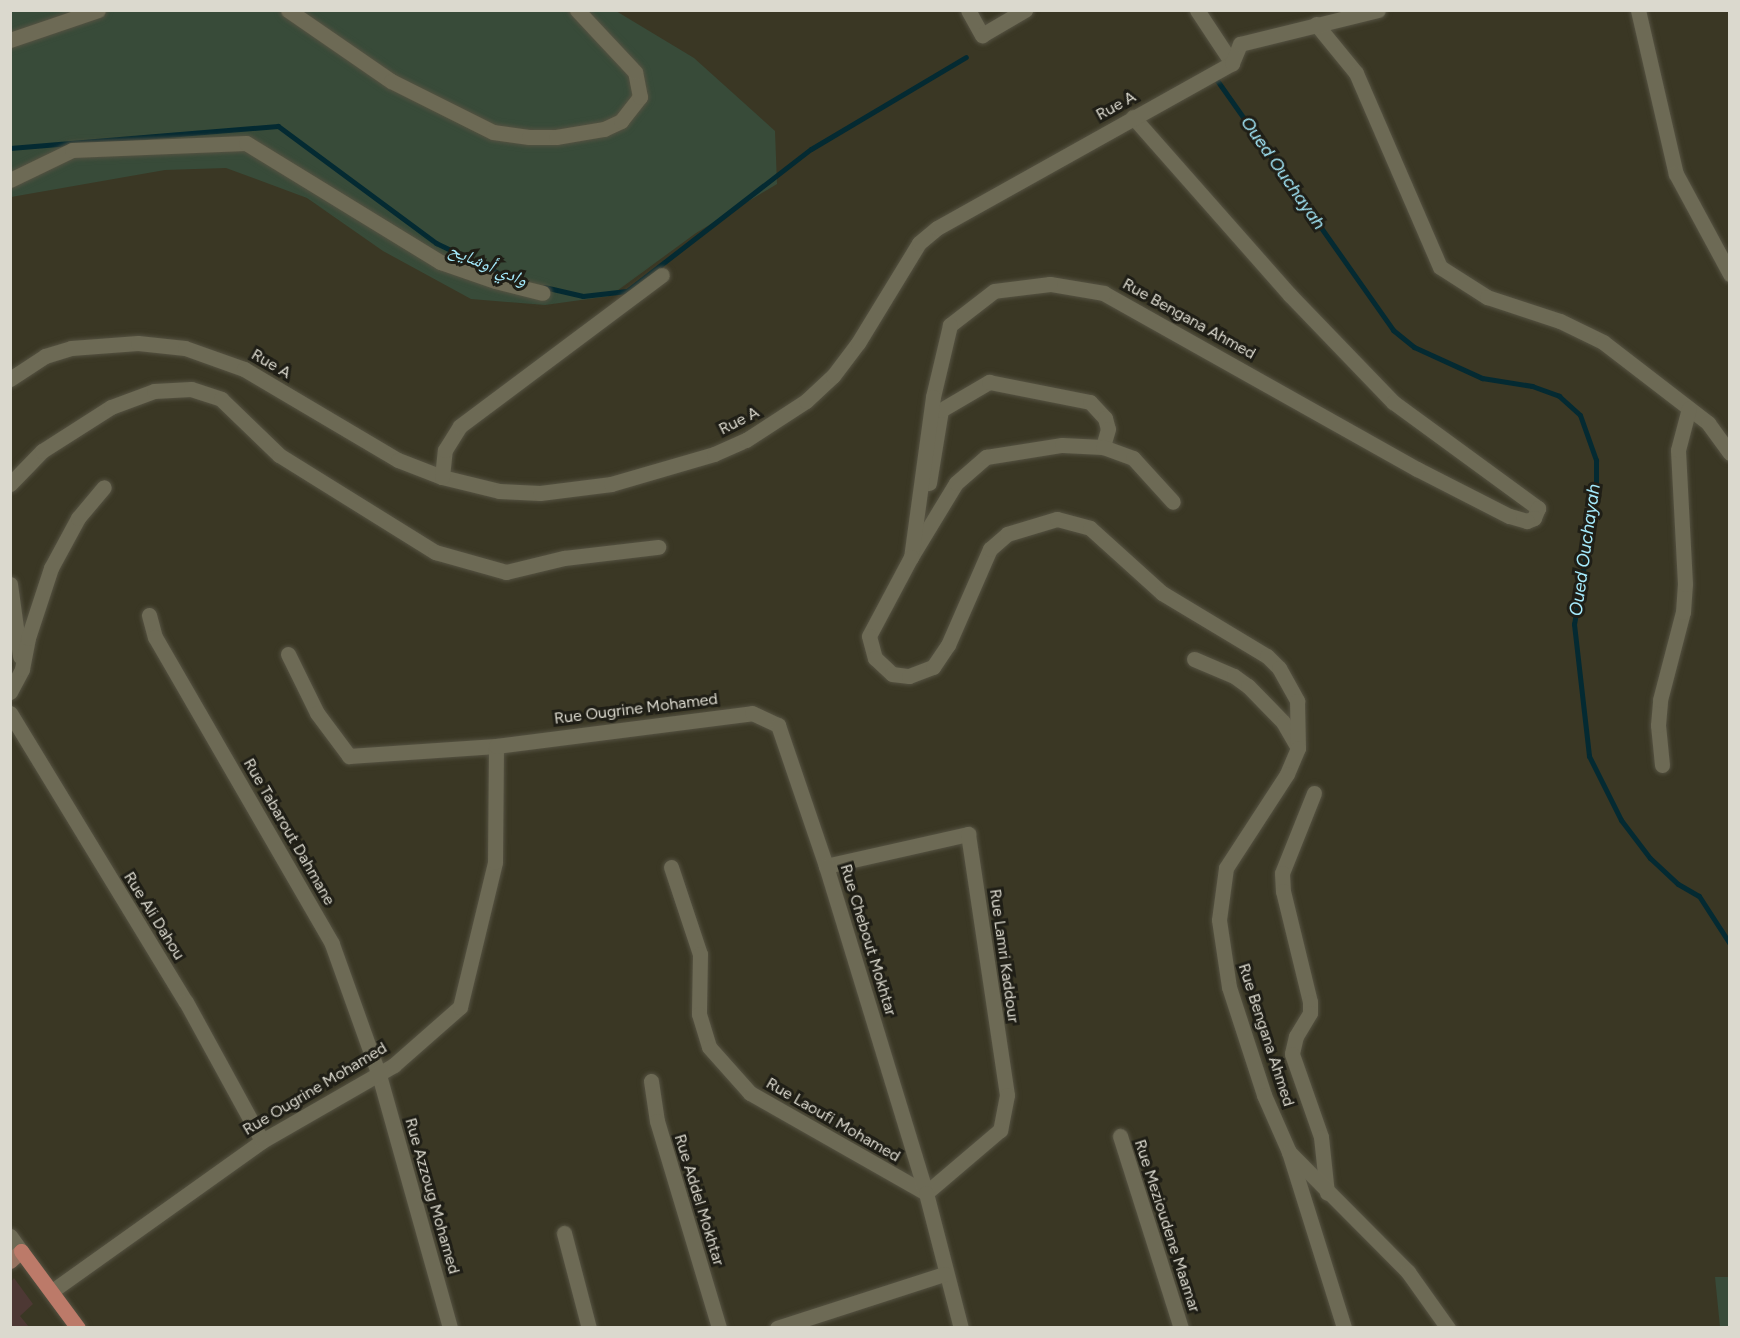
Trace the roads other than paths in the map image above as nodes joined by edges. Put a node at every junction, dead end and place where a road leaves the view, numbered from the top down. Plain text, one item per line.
1 (98, 10) edge
2 (288, 10) edge
3 (577, 10) edge
4 (968, 10) edge
5 (1025, 10) edge
6 (1197, 10) edge
7 (1378, 10) edge
8 (1638, 10) edge
9 (1316, 24) junction
10 (10, 40) edge
11 (1232, 63) junction
12 (1133, 117) junction
13 (10, 180) edge
14 (1730, 274) edge
15 (662, 275) dead end
16 (543, 292) dead end
17 (10, 380) edge
18 (1689, 408) junction
19 (1103, 447) junction
20 (1730, 453) edge
21 (442, 477) junction
22 (929, 483) dead end
23 (10, 484) edge
24 (104, 487) dead end
25 (1173, 502) dead end
26 (658, 548) dead end
27 (910, 557) junction
28 (10, 584) edge
29 (149, 615) dead end
30 (288, 654) dead end
31 (1194, 659) dead end
32 (22, 669) junction
33 (10, 692) edge
34 (10, 713) edge
35 (752, 713) joint
36 (496, 746) junction
37 (1298, 748) junction
38 (1662, 765) dead end
39 (1314, 793) dead end
40 (826, 866) junction
41 (670, 867) dead end
42 (379, 1075) junction
43 (651, 1081) dead end
44 (1120, 1136) dead end
45 (262, 1141) junction
46 (1289, 1152) junction
47 (926, 1193) junction
48 (1327, 1193) junction
49 (564, 1233) dead end
50 (10, 1236) edge
51 (16, 1256) edge
52 (944, 1274) junction
53 (51, 1290) junction
54 (78, 1328) edge
55 (450, 1328) edge
56 (589, 1328) edge
57 (719, 1328) edge
58 (777, 1328) edge
59 (961, 1328) edge
60 (1181, 1328) edge
61 (1344, 1328) edge
62 (1448, 1328) edge

1 - 10 street
2 - 3 street
4 - 5 street
6 - 11 street
7 - 9 street, Rue A
8 - 14 street
9 - 11 street, Rue A
9 - 18 street
11 - 12 street, Rue A
12 - 21 street, Rue A
12 - 27 street, Rue Bengana Ahmed
13 - 16 street
15 - 21 street
17 - 21 street, Rue A
18 - 20 street
18 - 38 street
19 - 22 street
19 - 25 street
19 - 27 street
23 - 26 street
24 - 32 street
27 - 37 street, Rue Bengana Ahmed
28 - 32 street
29 - 42 street, Rue Tabarout Dahmane
30 - 36 street
31 - 37 street
32 - 33 street
34 - 45 street, Rue Ali Dahou
35 - 36 street, Rue Ougrine Mohamed
35 - 40 street, Rue Chebout Mokhtar
36 - 42 street, Rue Ougrine Mohamed
37 - 46 street, Rue Bengana Ahmed
39 - 48 street, Rue Bengana Ahmed
40 - 47 street, Rue Chebout Mokhtar
40 - 47 street, Rue Lamri Kaddour
41 - 47 street, Rue Laoufi Mohamed
42 - 45 street, Rue Ougrine Mohamed
42 - 55 street, Rue Azzoug Mohamed
43 - 57 street, Rue Addel Mokhtar
44 - 60 street, Rue Mezioudene Maamar
45 - 53 street, Rue Ougrine Mohamed
46 - 48 street, Rue Bengana Ahmed
46 - 61 street
47 - 52 street, Rue Chebout Mokhtar
48 - 62 street, Rue Bengana Ahmed
49 - 56 street
50 - 51 street
51 - 53 main road
52 - 58 street
52 - 59 street, Rue Chebout Mokhtar
53 - 54 main road

